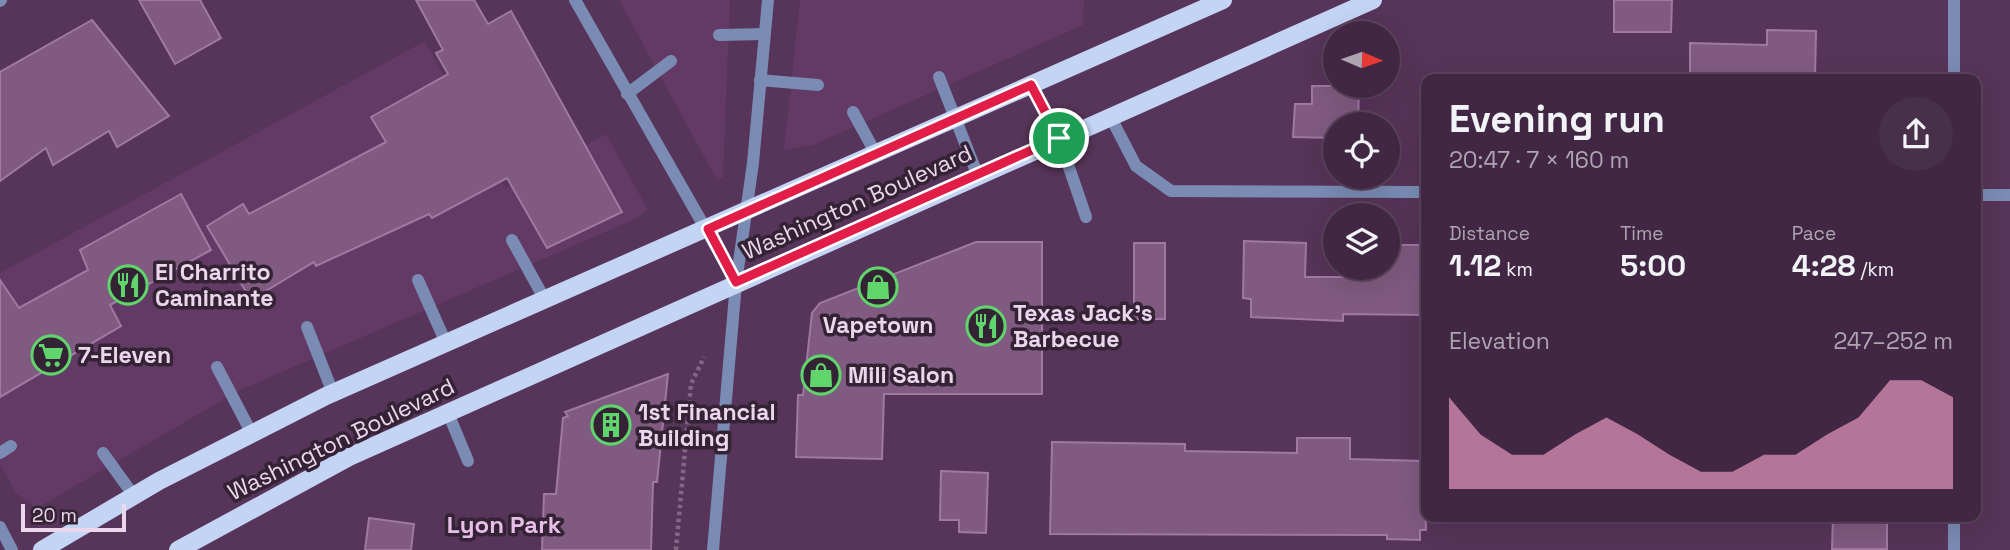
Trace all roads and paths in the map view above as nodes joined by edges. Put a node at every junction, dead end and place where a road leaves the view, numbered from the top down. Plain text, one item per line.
1 (575, 0) edge
2 (768, 0) edge
3 (1223, 0) edge
4 (1373, 0) edge
5 (1954, 0) edge
6 (765, 34) junction
7 (719, 35) dead end
8 (671, 61) dead end
9 (1954, 74) edge
10 (939, 77) dead end
11 (761, 80) junction
12 (818, 85) dead end
13 (1031, 85) junction
14 (627, 94) junction
15 (853, 112) dead end
16 (1110, 116) junction
17 (955, 119) junction
18 (1059, 138) junction
19 (876, 154) junction
20 (978, 176) junction
21 (1421, 192) edge
22 (1981, 195) edge
23 (2010, 195) edge
24 (747, 211) junction
25 (1086, 217) dead end
26 (708, 229) junction
27 (512, 240) dead end
28 (418, 280) dead end
29 (736, 282) junction
30 (545, 300) junction
31 (307, 327) dead end
32 (446, 343) junction
33 (706, 352) dead end
34 (218, 367) dead end
35 (333, 393) junction
36 (449, 413) junction
37 (252, 434) junction
38 (103, 453) dead end
39 (468, 461) dead end
40 (134, 496) junction
41 (1954, 522) edge
42 (0, 527) edge
43 (12, 550) edge
44 (42, 550) edge
45 (178, 550) edge
46 (676, 550) edge
47 (713, 550) edge
48 (1954, 550) edge

1 - 14 street
2 - 6 street
3 - 13 main road, Washington Boulevard
4 - 16 main road, Washington Boulevard
5 - 9 street
6 - 7 street
6 - 11 street
8 - 14 street
10 - 17 street
11 - 12 street
11 - 24 street
13 - 17 main road, Washington Boulevard
13 - 18 street
14 - 26 street
15 - 19 street
16 - 18 main road, Washington Boulevard
16 - 21 street
17 - 19 main road, Washington Boulevard
17 - 20 street
18 - 20 main road, Washington Boulevard
18 - 25 street
19 - 24 main road, Washington Boulevard
20 - 29 main road, Washington Boulevard
22 - 23 street
24 - 26 main road, Washington Boulevard
24 - 29 street
26 - 29 street
26 - 30 main road, Washington Boulevard
27 - 30 street
28 - 32 street
29 - 36 main road, Washington Boulevard
29 - 47 street
30 - 32 main road, Washington Boulevard
31 - 35 street
32 - 35 main road, Washington Boulevard
33 - 46 path
34 - 37 street
35 - 37 main road, Washington Boulevard
36 - 39 street
36 - 45 main road, Washington Boulevard
37 - 40 main road, Washington Boulevard
38 - 40 street
40 - 44 main road, Washington Boulevard
41 - 48 street
42 - 43 street

